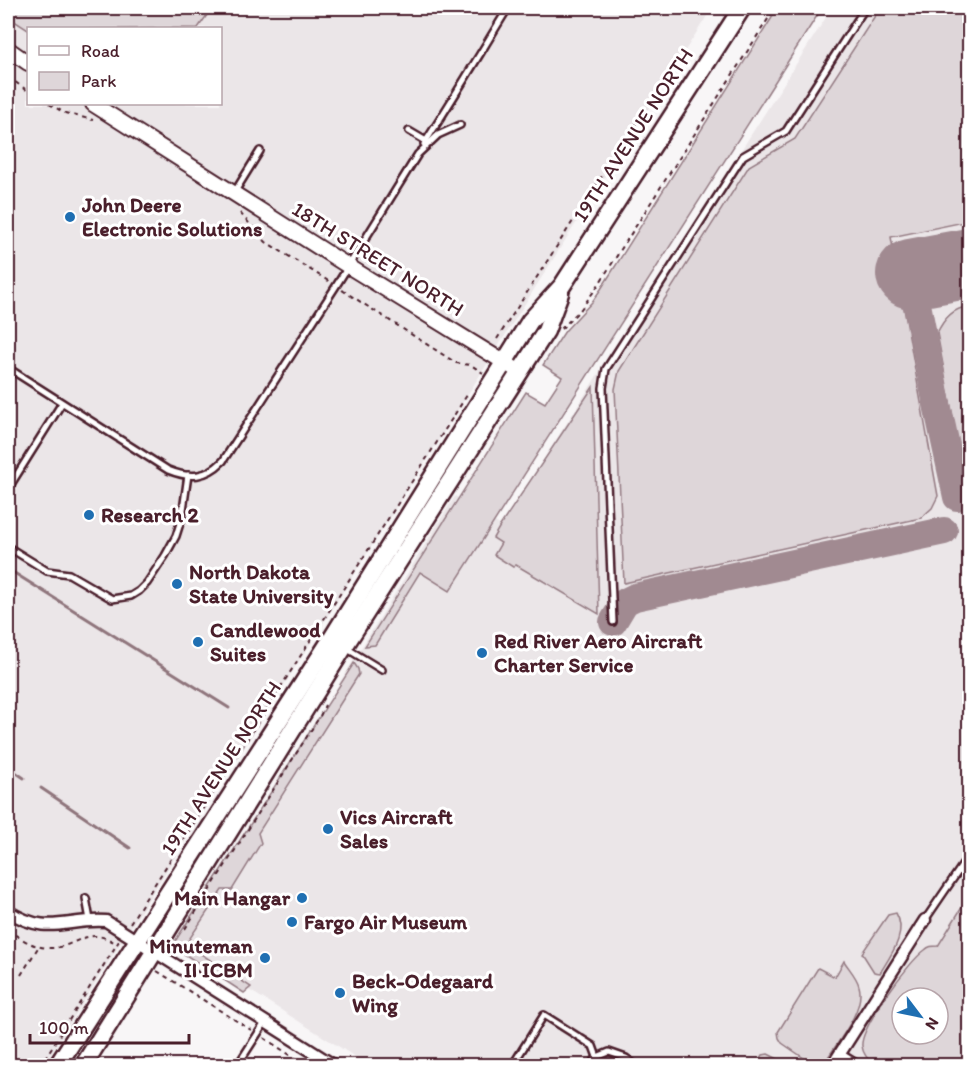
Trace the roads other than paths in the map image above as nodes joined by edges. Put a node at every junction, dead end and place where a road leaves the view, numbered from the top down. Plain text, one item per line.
1 (507, 8) edge
2 (742, 8) edge
3 (865, 8) edge
4 (8, 49) edge
5 (27, 62) edge
6 (95, 105) edge
7 (460, 125) dead end
8 (409, 131) dead end
9 (426, 141) junction
10 (260, 151) dead end
11 (417, 154) junction
12 (234, 194) junction
13 (348, 266) junction
14 (562, 286) junction
15 (505, 363) junction
16 (8, 368) edge
17 (520, 372) junction
18 (62, 403) junction
19 (188, 476) junction
20 (8, 489) edge
21 (8, 546) edge
22 (613, 622) dead end
23 (345, 647) junction
24 (382, 670) dead end
25 (969, 854) edge
26 (86, 898) dead end
27 (8, 911) edge
28 (90, 920) junction
29 (925, 920) joint
30 (131, 936) junction
31 (155, 951) junction
32 (266, 1021) junction
33 (840, 1053) junction
34 (597, 1058) junction
35 (57, 1065) edge
36 (83, 1065) edge
37 (237, 1065) edge
38 (335, 1065) edge
39 (512, 1065) edge
40 (591, 1065) edge
41 (638, 1065) edge
42 (832, 1065) edge
43 (861, 1065) edge

1 - 9 lane
2 - 14 main road, 19TH AVENUE NORTH
3 - 22 lane
4 - 5 street
6 - 12 street, 18TH STREET NORTH
7 - 11 lane
8 - 9 lane
9 - 11 lane
10 - 12 lane
11 - 13 lane
12 - 13 street, 18TH STREET NORTH
13 - 15 street, 18TH STREET NORTH
13 - 19 lane
14 - 15 main road, 19TH AVENUE NORTH
14 - 17 main road, 19TH AVENUE NORTH
15 - 17 street, 18TH STREET NORTH
15 - 30 main road, 19TH AVENUE NORTH
16 - 18 lane
17 - 23 main road, 19TH AVENUE NORTH
18 - 19 lane
18 - 20 lane
19 - 21 lane
23 - 24 lane
23 - 31 main road, 19TH AVENUE NORTH
25 - 29 lane
26 - 28 lane
27 - 28 street
28 - 30 street
29 - 33 street
30 - 31 street
30 - 35 main road, 19TH AVENUE NORTH
31 - 32 street
31 - 36 main road, 19TH AVENUE NORTH
32 - 37 lane
32 - 38 street
33 - 42 street
33 - 43 lane
34 - 39 lane
34 - 40 lane
34 - 41 lane

